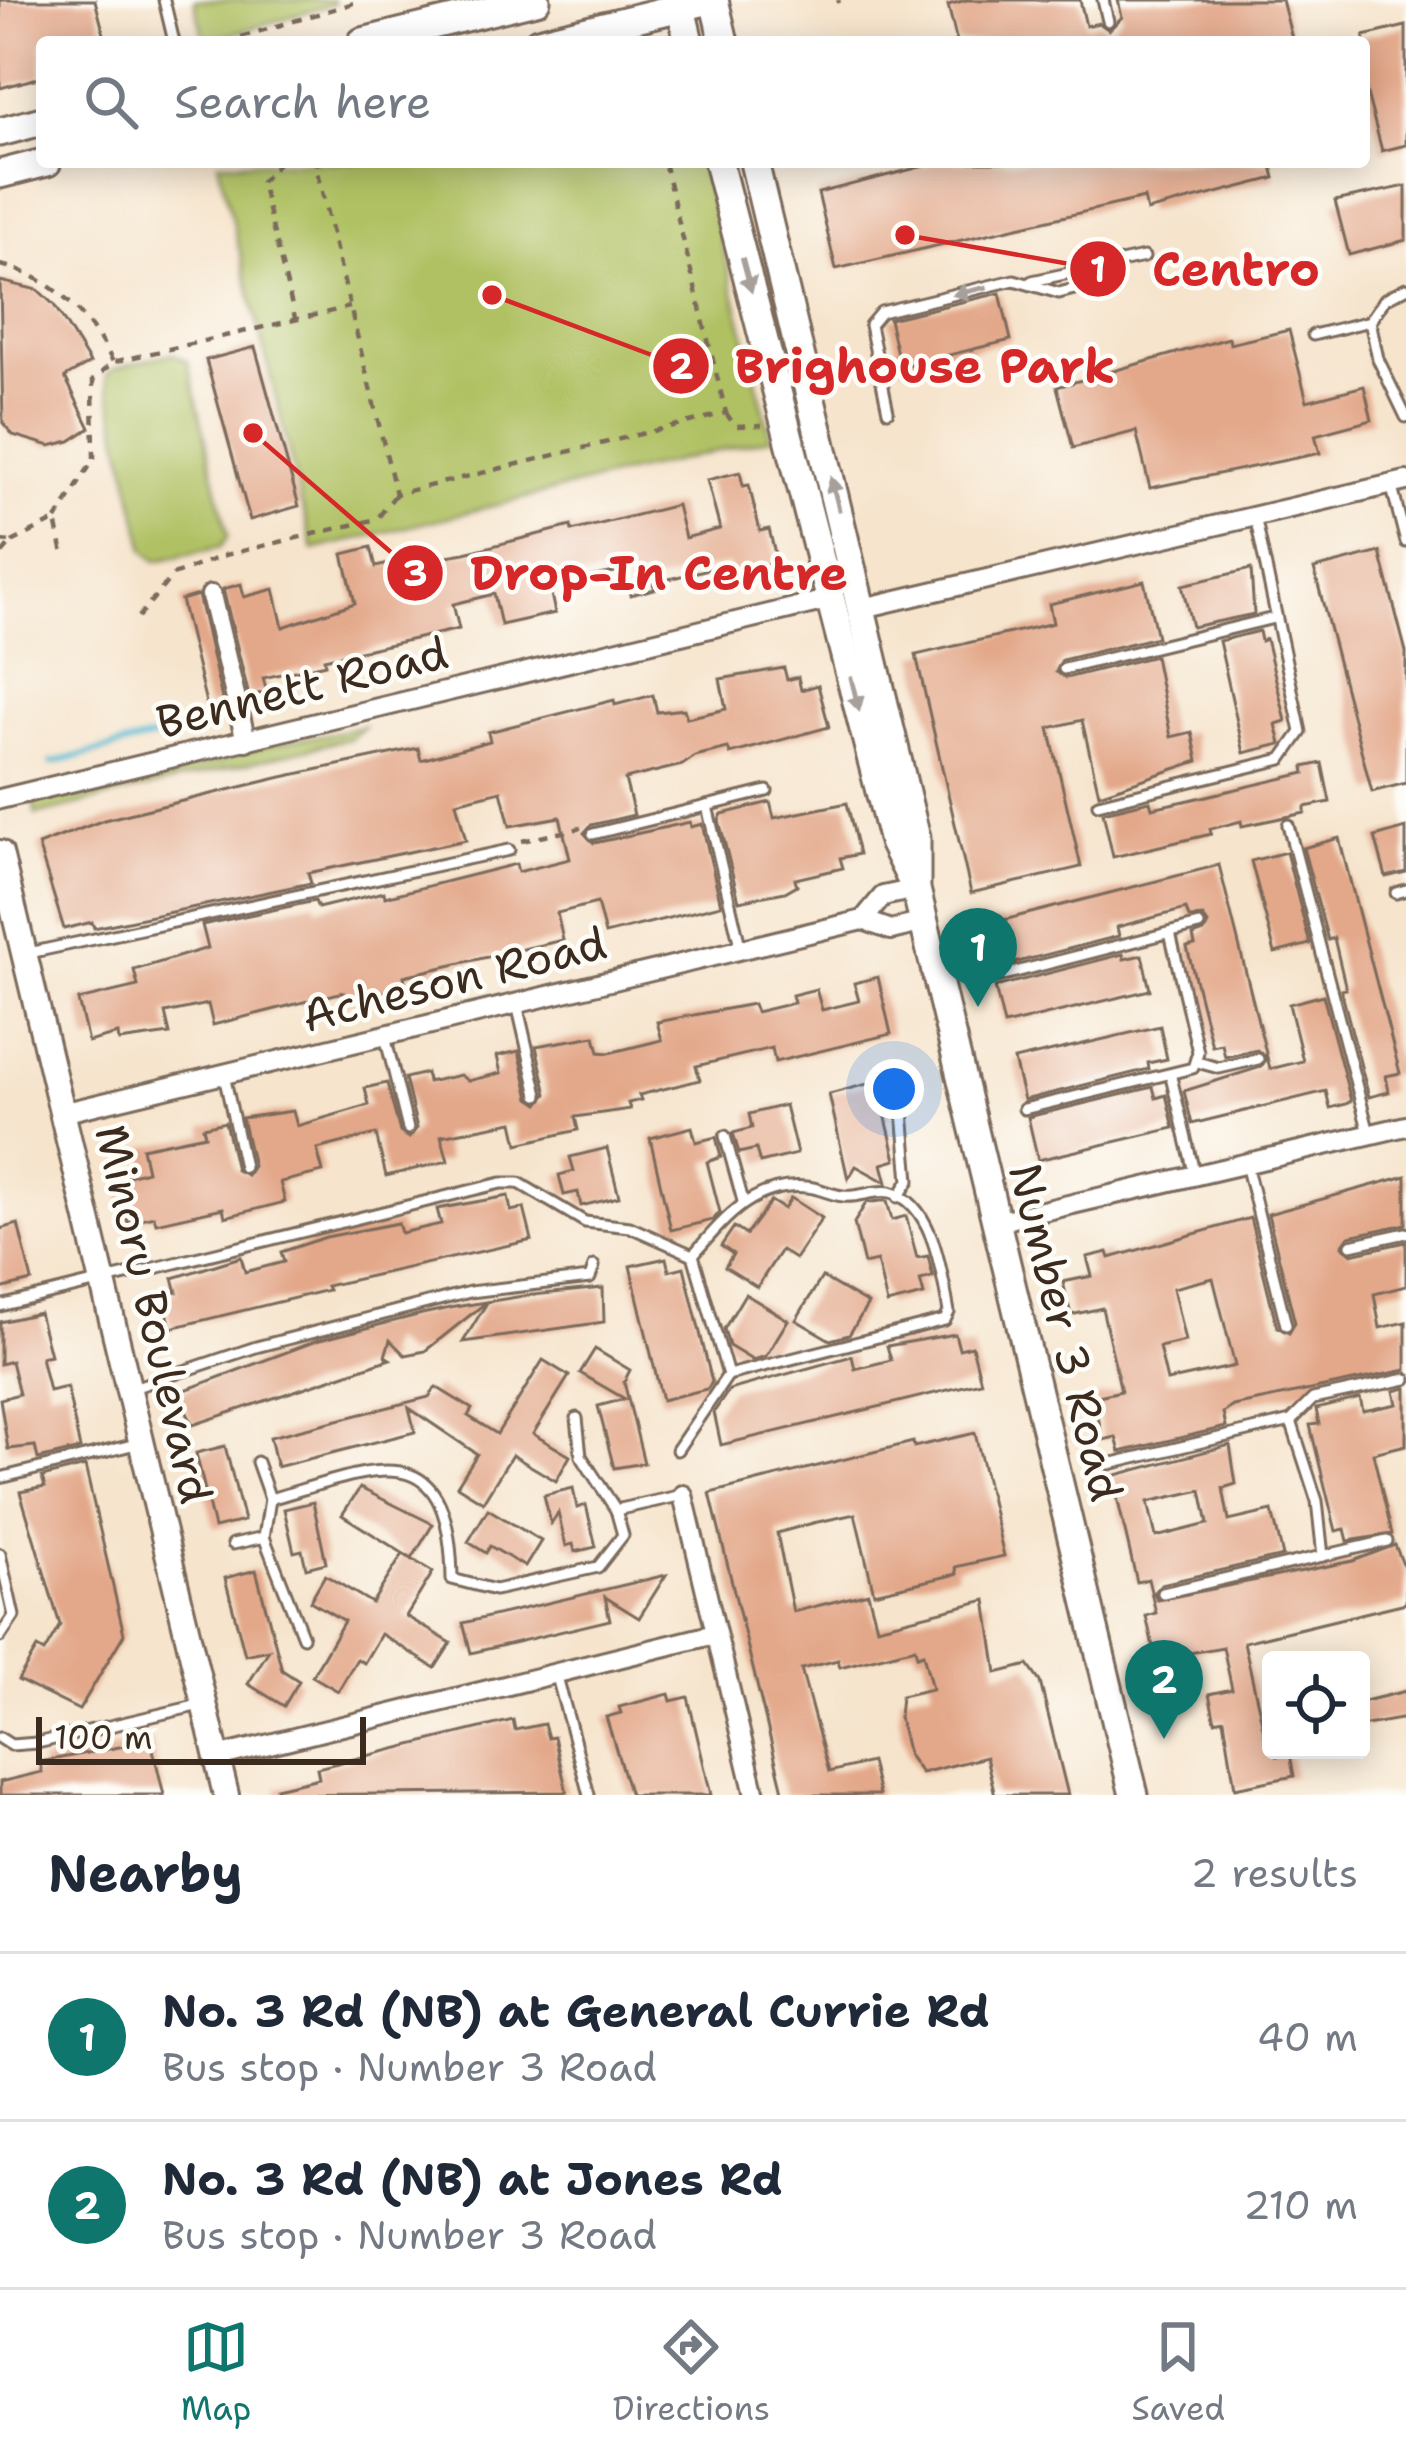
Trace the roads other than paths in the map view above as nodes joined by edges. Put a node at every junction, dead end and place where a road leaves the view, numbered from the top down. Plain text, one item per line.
1 (164, 0) edge
2 (536, 0) edge
3 (712, 0) edge
4 (1103, 0) edge
5 (680, 4) edge
6 (1108, 20) dead end
7 (173, 36) edge
8 (387, 36) edge
9 (560, 36) edge
10 (688, 36) edge
11 (722, 36) edge
12 (36, 123) edge
13 (0, 132) edge
14 (36, 165) edge
15 (720, 168) edge
16 (755, 168) edge
17 (0, 174) edge
18 (1144, 257) dead end
19 (1117, 265) junction
20 (1031, 281) junction
21 (1406, 288) edge
22 (1370, 321) junction
23 (1313, 335) dead end
24 (888, 411) dead end
25 (1406, 417) edge
26 (1399, 482) edge
27 (1254, 513) junction
28 (1406, 542) edge
29 (829, 590) junction
30 (211, 595) dead end
31 (863, 608) junction
32 (1274, 618) junction
33 (1064, 669) dead end
34 (245, 741) junction
35 (767, 791) dead end
36 (0, 799) edge
37 (1098, 804) dead end
38 (707, 806) junction
39 (1288, 825) dead end
40 (593, 834) road end
41 (509, 850) road end
42 (0, 853) edge
43 (916, 889) junction
44 (4, 892) edge
45 (863, 920) junction
46 (924, 922) junction
47 (1199, 925) dead end
48 (1170, 933) junction
49 (741, 950) junction
50 (24, 954) junction
51 (988, 979) dead end
52 (517, 1004) junction
53 (386, 1036) junction
54 (1258, 1059) dead end
55 (1197, 1062) junction
56 (224, 1075) junction
57 (1171, 1077) junction
58 (538, 1095) dead end
59 (902, 1100) dead end
60 (1024, 1109) dead end
61 (62, 1113) junction
62 (1406, 1126) edge
63 (408, 1129) dead end
64 (1370, 1135) junction
65 (724, 1136) dead end
66 (1246, 1164) junction
67 (244, 1167) dead end
68 (1195, 1176) junction
69 (898, 1197) junction
70 (743, 1202) junction
71 (996, 1222) junction
72 (1406, 1233) edge
73 (1351, 1245) dead end
74 (693, 1255) junction
75 (594, 1266) dead end
76 (103, 1283) junction
77 (0, 1306) edge
78 (1286, 1325) dead end
79 (728, 1375) junction
80 (1406, 1378) edge
81 (128, 1389) junction
82 (577, 1418) dead end
83 (1291, 1421) junction
84 (141, 1443) junction
85 (677, 1450) dead end
86 (257, 1462) dead end
87 (1109, 1464) dead end
88 (0, 1478) edge
89 (683, 1495) joint
90 (270, 1498) junction
91 (616, 1510) junction
92 (264, 1537) junction
93 (1387, 1541) dead end
94 (233, 1544) dead end
95 (0, 1554) edge
96 (1323, 1556) junction
97 (1163, 1593) dead end
98 (715, 1634) junction
99 (303, 1636) dead end
100 (0, 1637) edge
101 (556, 1673) junction
102 (204, 1704) junction
103 (0, 1738) edge
104 (217, 1757) junction
105 (226, 1795) edge
106 (590, 1795) edge
107 (755, 1795) edge
108 (1134, 1795) edge

1 - 7 lane
2 - 8 main road
3 - 5 main road
3 - 11 main road
4 - 6 lane
5 - 9 main road
5 - 10 main road
12 - 13 main road
14 - 17 main road
15 -> 29 main road, Number 3 Road
31 -> 16 main road, Number 3 Road
18 - 19 lane
19 - 20 lane
19 - 20 lane
20 -> 24 lane
21 - 22 lane
22 - 23 lane
22 - 25 lane
26 - 27 street
26 - 28 lane
27 - 31 street
27 - 32 lane
29 - 31 main road
29 - 34 street, Bennett Road
29 -> 43 main road, Number 3 Road
30 - 34 street
31 - 43 main road, Number 3 Road
32 - 33 lane
32 - 37 lane
34 - 36 street, Bennett Road
35 - 38 lane
38 - 40 lane
38 - 49 lane
39 - 64 lane
41 - 50 lane
42 - 44 street, Minoru Boulevard
43 - 45 street, Acheson Road
43 - 46 main road, Number 3 Road
44 - 50 street, Minoru Boulevard
45 - 46 street, Acheson Road
45 - 49 street, Acheson Road
46 - 71 main road, Number 3 Road
47 - 48 lane
48 - 51 lane
48 - 55 lane
49 - 52 street, Acheson Road
50 - 61 street, Minoru Boulevard
52 - 53 street, Acheson Road
52 - 58 lane
53 - 56 street, Acheson Road
53 - 63 lane
54 - 55 lane
55 - 57 lane
56 - 61 street, Acheson Road
56 - 67 lane
57 - 60 lane
57 - 68 lane
59 - 69 lane
61 - 76 street, Minoru Boulevard
62 - 64 street
64 - 66 street
65 - 70 lane
66 - 68 street
66 - 78 lane
68 - 71 street
69 - 70 lane
69 - 79 lane
70 - 74 lane
71 - 108 main road, Number 3 Road
72 - 73 lane
74 - 76 lane
74 - 79 lane
75 - 81 lane
76 - 77 lane
76 - 81 street, Minoru Boulevard
79 - 85 lane
80 - 83 lane
81 - 84 street, Minoru Boulevard
82 - 91 lane
83 - 87 lane
83 - 96 lane
84 - 88 lane
84 - 102 street, Minoru Boulevard
86 - 90 lane
89 - 91 lane
89 - 98 street
90 - 91 lane
90 - 92 lane
92 - 94 lane
92 - 99 lane
93 - 96 lane
95 - 100 lane
96 - 97 lane
98 - 101 street
98 - 107 street
101 - 104 street
101 - 106 lane
102 - 103 lane
102 - 104 street, Minoru Boulevard
104 - 105 street, Minoru Boulevard

